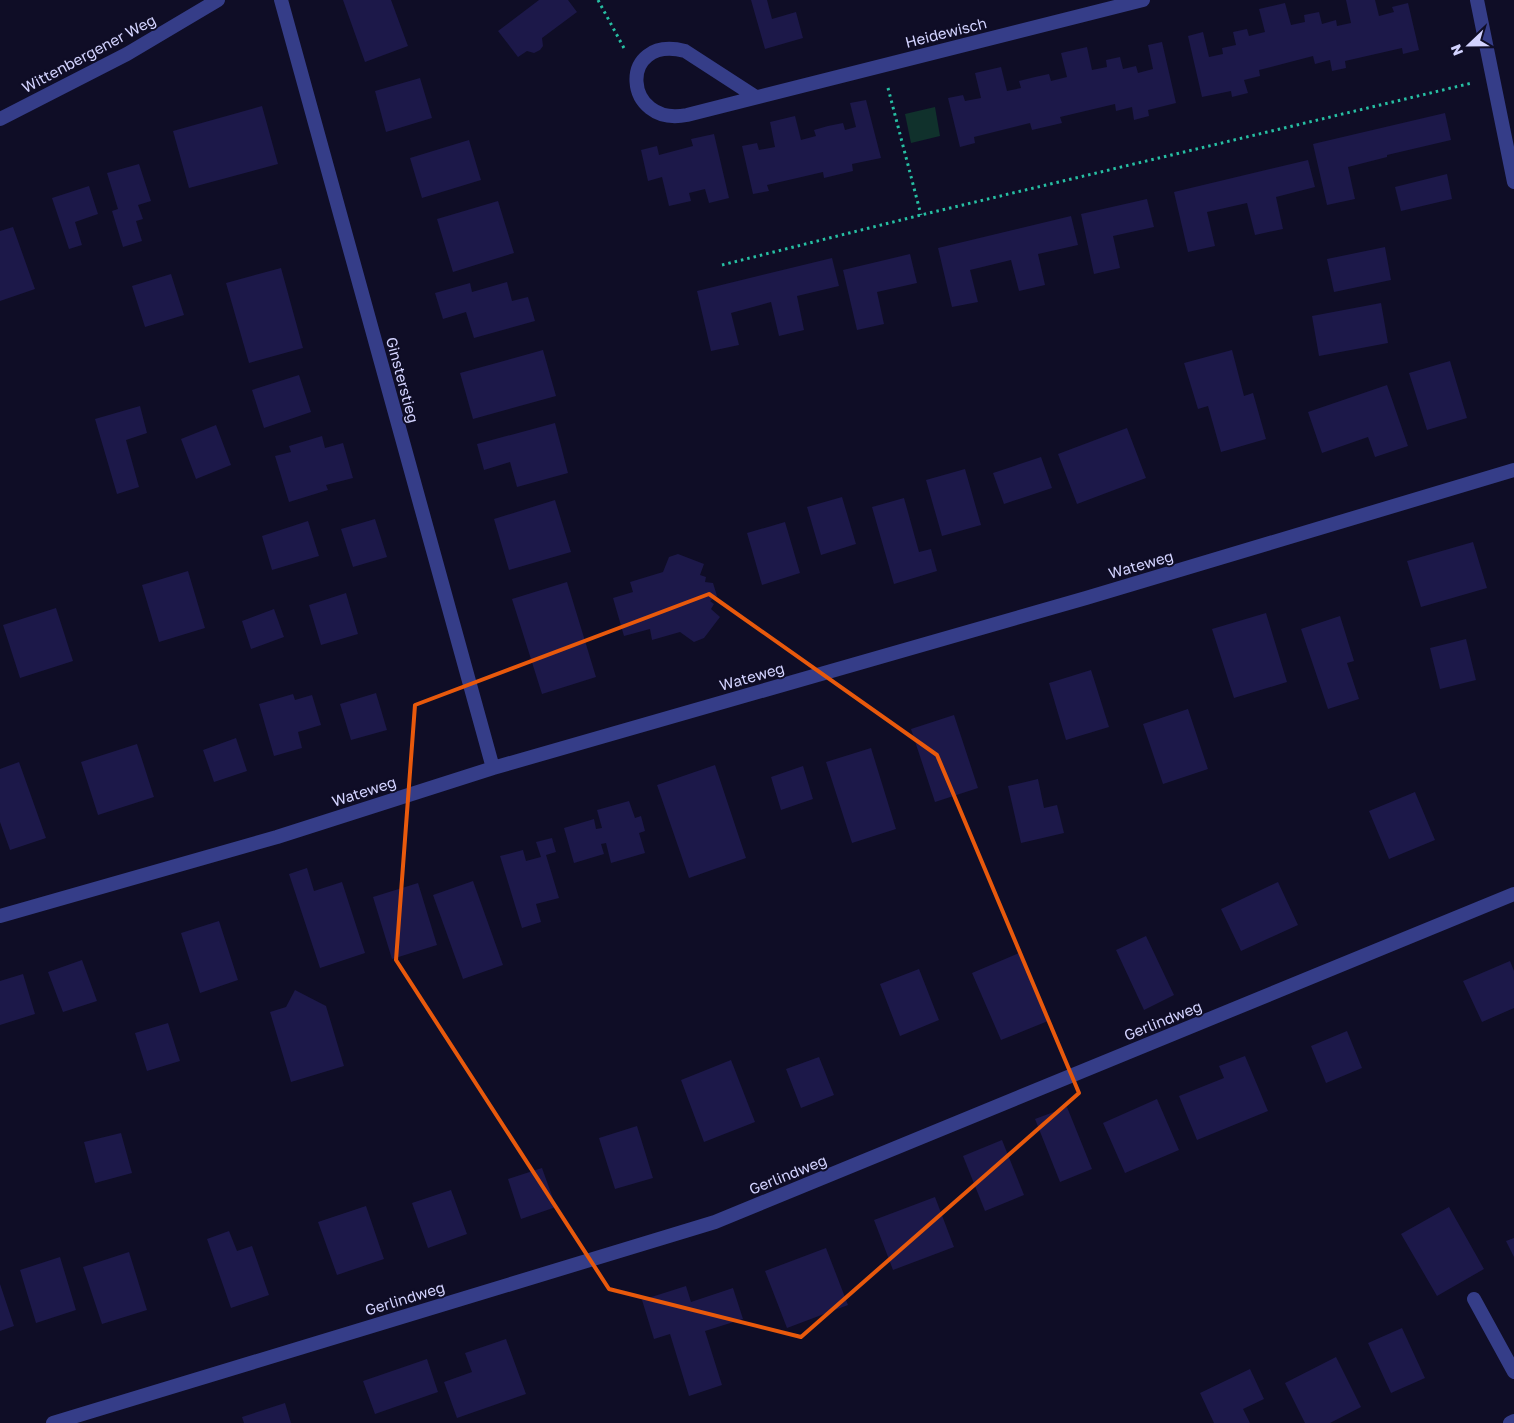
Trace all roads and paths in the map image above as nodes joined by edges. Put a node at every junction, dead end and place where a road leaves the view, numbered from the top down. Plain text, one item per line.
1 (218, 0) edge
2 (280, 0) edge
3 (598, 0) edge
4 (1143, 0) edge
5 (1477, 0) edge
6 (882, 65) junction
7 (637, 72) junction
8 (1492, 78) junction
9 (756, 97) junction
10 (0, 119) edge
11 (1514, 182) edge
12 (921, 215) junction
13 (722, 265) dead end
14 (1514, 470) edge
15 (493, 768) junction
16 (1514, 894) edge
17 (0, 916) edge
18 (1474, 1298) dead end
19 (1514, 1372) edge
20 (1514, 1421) edge
21 (53, 1423) edge
22 (1510, 1423) edge

1 - 10 street, Wittenbergener Weg
2 - 15 street, Ginsterstieg
3 - 7 path
4 - 6 street, Heidewisch
5 - 8 street
6 - 9 street, Heidewisch
6 - 12 path
7 - 9 street
7 - 9 street, Heidewisch
8 - 11 street
8 - 12 path
12 - 13 path
14 - 15 street, Wateweg
15 - 17 street, Wateweg
16 - 21 street, Gerlindweg
18 - 19 street
20 - 22 street

